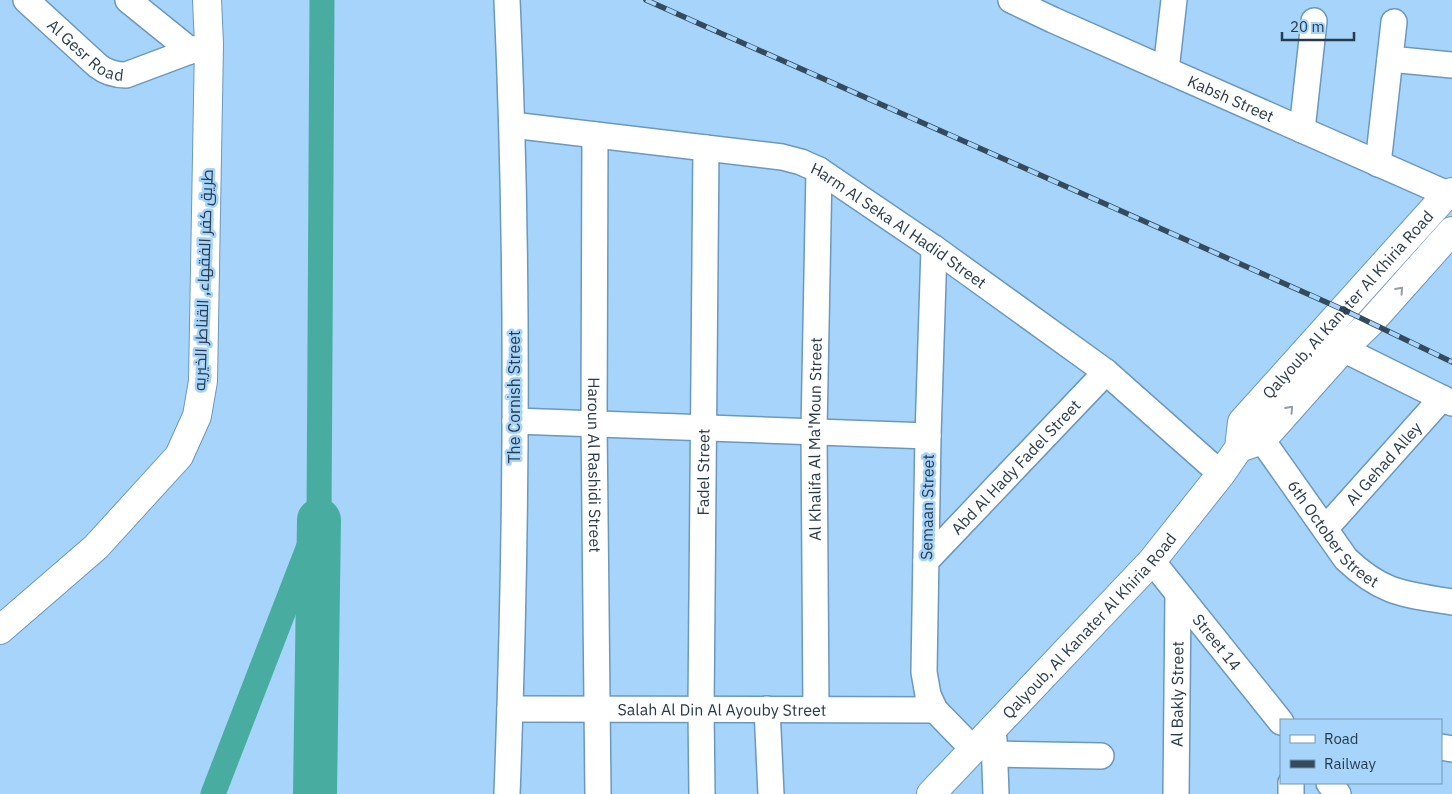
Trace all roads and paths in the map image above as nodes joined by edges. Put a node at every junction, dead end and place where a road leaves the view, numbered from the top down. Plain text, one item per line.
1 (26, 0) edge
2 (128, 0) edge
3 (207, 0) edge
4 (507, 0) edge
5 (1011, 0) edge
6 (1174, 0) edge
7 (1314, 21) dead end
8 (1394, 22) dead end
9 (200, 47) junction
10 (1390, 59) junction
11 (1452, 65) edge
12 (1166, 70) junction
13 (512, 125) junction
14 (1302, 130) junction
15 (595, 135) junction
16 (706, 148) junction
17 (1378, 164) junction
18 (820, 170) junction
19 (1450, 194) edge
20 (1452, 231) edge
21 (934, 248) junction
22 (1343, 349) junction
23 (1106, 372) junction
24 (1447, 400) edge
25 (515, 421) junction
26 (594, 423) junction
27 (703, 427) junction
28 (814, 431) junction
29 (928, 436) junction
30 (1248, 437) junction
31 (1221, 474) junction
32 (1325, 529) junction
33 (926, 561) junction
34 (1152, 562) junction
35 (1178, 594) junction
36 (1452, 602) edge
37 (0, 630) edge
38 (510, 709) junction
39 (598, 709) junction
40 (701, 709) junction
41 (767, 709) junction
42 (816, 709) junction
43 (935, 710) junction
44 (1280, 721) edge
45 (987, 744) junction
46 (1101, 756) dead end
47 (1330, 784) edge
48 (507, 794) edge
49 (598, 794) edge
50 (702, 794) edge
51 (771, 794) edge
52 (931, 794) edge
53 (996, 794) edge
54 (1176, 794) edge
55 (1338, 794) edge

1 - 9 street, Al Gesr Road
2 - 9 street
3 - 9 main road, طريق كفر الفقهاء, القناطر الخيريه
4 - 13 street, The Cornish Street
5 - 12 street, Kabsh Street
6 - 12 street
7 - 14 street
8 - 10 street
9 - 37 main road, طريق كفر الفقهاء, القناطر الخيريه
10 - 11 street
10 - 17 street
12 - 14 street, Kabsh Street
13 - 15 street, Harm Al Seka Al Hadid Street
13 - 25 street, The Cornish Street
14 - 17 street, Kabsh Street
15 - 16 street, Harm Al Seka Al Hadid Street
15 - 26 street, Haroun Al Rashidi Street
16 - 18 street, Harm Al Seka Al Hadid Street
16 - 27 street, Fadel Street
17 - 19 street, Kabsh Street
18 - 21 street, Harm Al Seka Al Hadid Street
18 - 28 street, Al Khalifa Al Ma'Moun Street
19 - 30 main road, Qalyoub, Al Kanater Al Khiria Road
22 -> 20 main road, Qalyoub, Al Kanater Al Khiria Road
21 - 23 street, Harm Al Seka Al Hadid Street
21 - 29 street, Semaan Street
22 - 24 street
30 -> 22 main road, Qalyoub, Al Kanater Al Khiria Road
23 - 31 street, Harm Al Seka Al Hadid Street
23 - 33 street, Abd Al Hady Fadel Street
24 - 32 street, Al Gehad Alley
25 - 26 street
25 - 38 street, The Cornish Street
26 - 27 street
26 - 39 street, Haroun Al Rashidi Street
27 - 28 street
27 - 40 street, Fadel Street
28 - 29 street
28 - 42 street, Al Khalifa Al Ma'Moun Street
29 - 33 street, Semaan Street
30 - 31 main road, Qalyoub, Al Kanater Al Khiria Road
30 - 32 street, 6th October Street
31 - 34 main road, Qalyoub, Al Kanater Al Khiria Road
32 - 36 street, 6th October Street
33 - 43 street, Semaan Street
34 - 35 street, Street 14
34 - 45 main road, Qalyoub, Al Kanater Al Khiria Road
35 - 44 street, Street 14
35 - 54 street, Al Bakly Street
38 - 39 street, Salah Al Din Al Ayouby Street
38 - 48 street, The Cornish Street
39 - 40 street, Salah Al Din Al Ayouby Street
39 - 49 street, Haroun Al Rashidi Street
40 - 41 street, Salah Al Din Al Ayouby Street
40 - 50 street, Fadel Street
41 - 42 street, Salah Al Din Al Ayouby Street
41 - 51 street
42 - 43 street, Salah Al Din Al Ayouby Street
43 - 45 street, Semaan Street
45 - 46 street
45 - 52 main road, Qalyoub, Al Kanater Al Khiria Road
45 - 53 street
47 - 55 street

